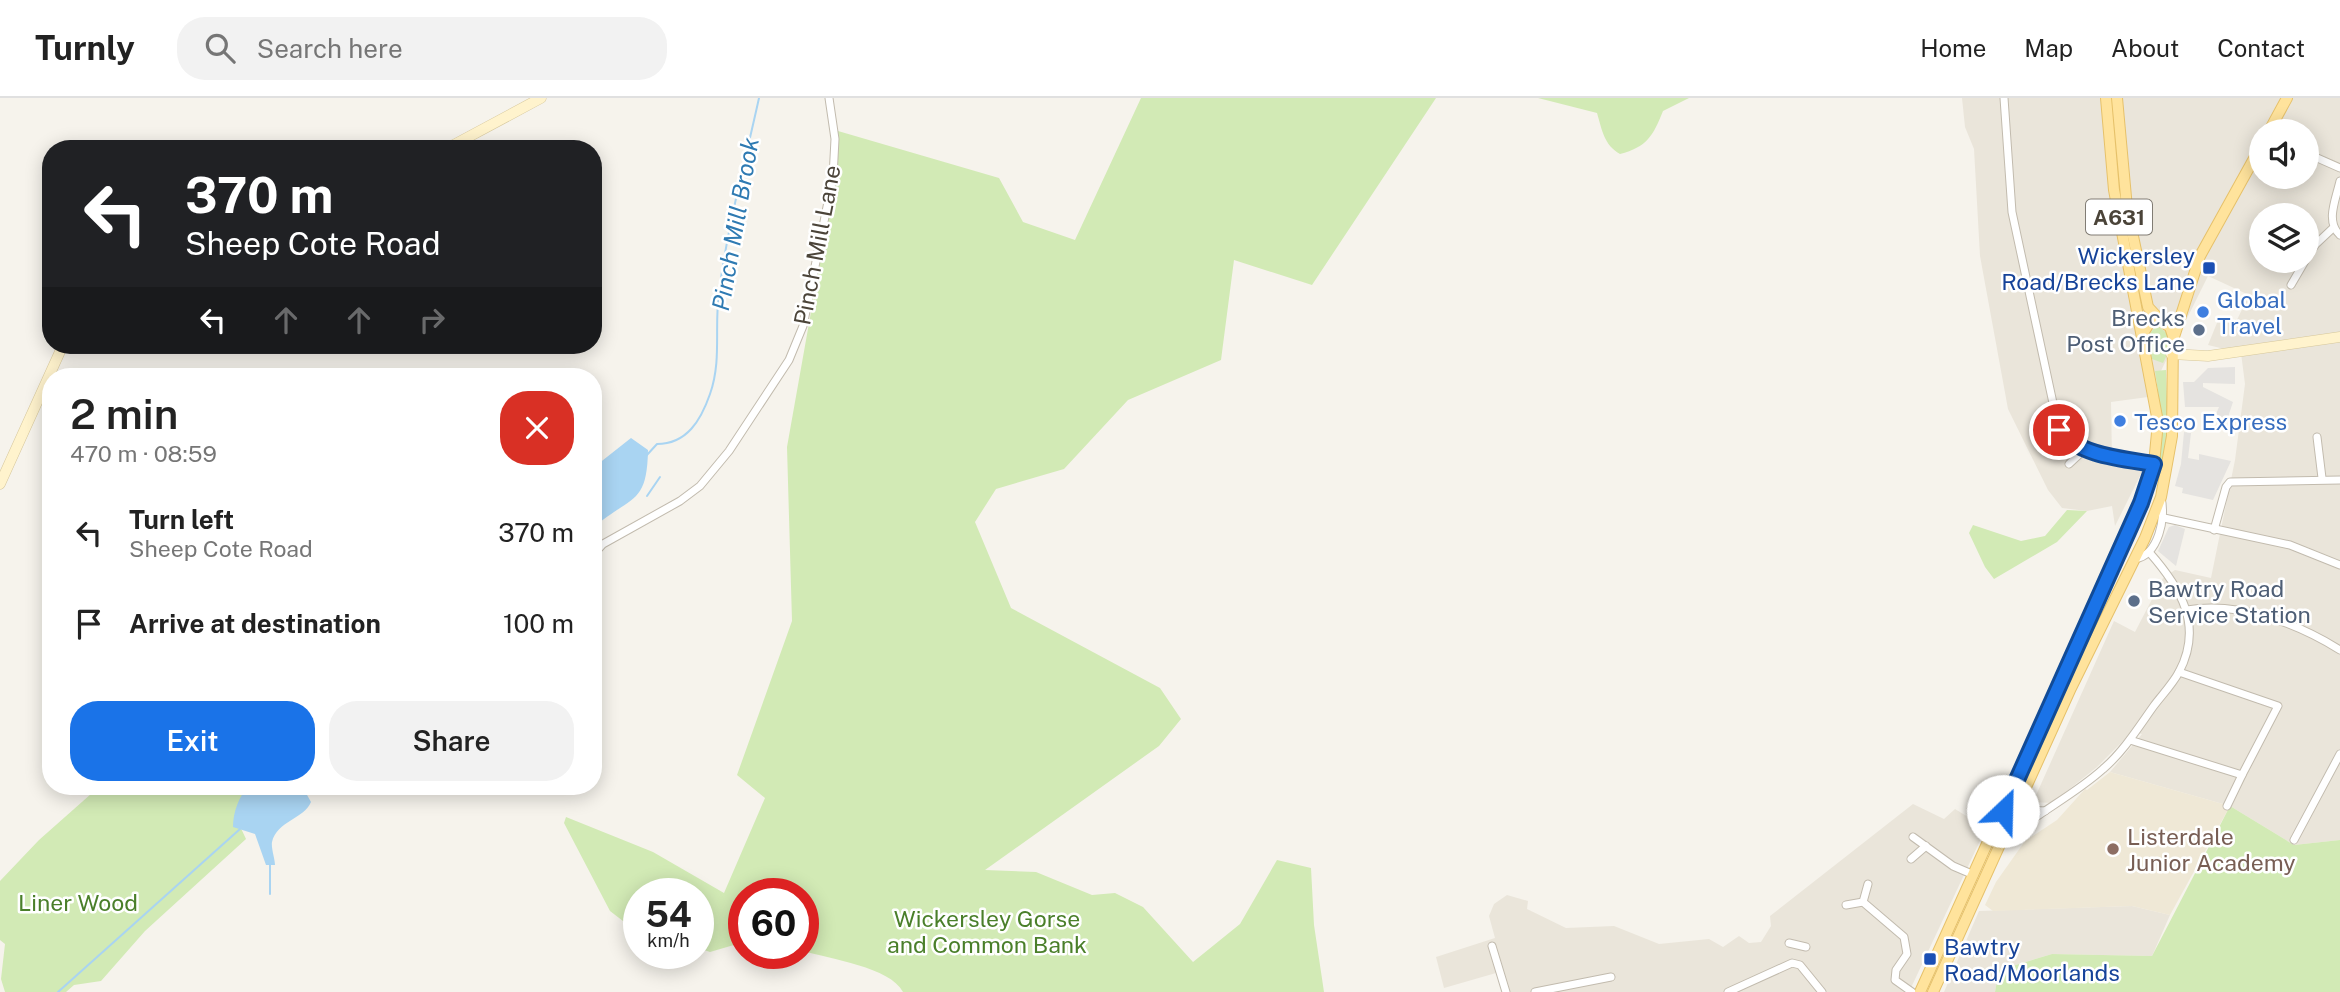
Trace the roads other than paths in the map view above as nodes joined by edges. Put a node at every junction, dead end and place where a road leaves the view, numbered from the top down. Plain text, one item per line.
1 (541, 98) edge
2 (828, 98) edge
3 (2004, 98) edge
4 (2106, 98) edge
5 (2117, 98) edge
6 (2287, 98) edge
7 (2276, 119) edge
8 (463, 140) edge
9 (2319, 159) edge
10 (2249, 167) edge
11 (2340, 168) edge
12 (2340, 181) edge
13 (2333, 228) junction
14 (2340, 235) edge
15 (2319, 241) edge
16 (2298, 273) edge
17 (2296, 276) junction
18 (2304, 282) dead end
19 (2291, 285) dead end
20 (2188, 288) junction
21 (2162, 321) junction
22 (2142, 335) junction
23 (2340, 337) edge
24 (2173, 340) junction
25 (2171, 359) junction
26 (2150, 368) junction
27 (42, 391) edge
28 (2318, 437) dead end
29 (2085, 449) junction
30 (2069, 464) dead end
31 (2154, 464) junction
32 (2322, 478) junction
33 (2340, 480) edge
34 (0, 484) edge
35 (2161, 497) junction
36 (2164, 518) junction
37 (2214, 530) junction
38 (602, 545) edge
39 (2149, 552) junction
40 (2117, 556) junction
41 (2134, 560) junction
42 (2340, 565) edge
43 (2187, 610) junction
44 (2340, 650) edge
45 (2179, 672) junction
46 (2278, 706) junction
47 (2288, 709) dead end
48 (2130, 740) junction
49 (2340, 754) edge
50 (2242, 775) junction
51 (2026, 789) junction
52 (2227, 806) dead end
53 (2049, 810) junction
54 (1913, 837) dead end
55 (2294, 841) dead end
56 (2001, 844) junction
57 (1926, 846) junction
58 (1911, 859) dead end
59 (1974, 875) junction
60 (1868, 884) dead end
61 (1863, 902) junction
62 (1846, 905) dead end
63 (1789, 943) dead end
64 (1492, 946) dead end
65 (1796, 963) junction
66 (1611, 976) dead end
67 (1506, 992) edge
68 (1535, 992) edge
69 (1728, 992) edge
70 (1822, 992) edge
71 (1912, 992) edge
72 (1920, 992) edge
73 (1933, 992) edge

1 - 8 main road
2 - 38 street, Pinch Mill Lane
3 - 29 street
4 - 22 main road, A631
5 - 21 main road, A631
6 - 7 main road
9 - 11 street
10 - 20 main road
12 - 13 street
13 - 14 street
13 - 15 street
16 - 17 street
17 - 18 street
17 - 19 street
20 - 21 main road
20 - 24 main road
21 - 22 main road
21 - 24 main road, A631
22 - 26 main road, A631
23 - 25 main road
24 - 25 main road
25 - 26 main road
25 - 35 main road
26 - 31 main road, A631
27 - 34 main road
28 - 32 street
29 - 30 street
29 - 31 street
31 - 40 main road, A631
32 - 33 street
32 - 37 street
35 - 36 street
35 - 41 main road
36 - 37 street
36 - 39 street
37 - 42 street
39 - 41 street
39 - 43 street
40 - 41 main road
40 - 59 main road, A631
41 - 51 main road
43 - 44 street
43 - 45 street
45 - 46 street
45 - 48 street
46 - 47 street
46 - 50 street
48 - 50 street
48 - 53 street
49 - 55 street
50 - 52 street
51 - 53 street
51 - 56 main road
53 - 56 street
54 - 57 street
56 - 73 main road
57 - 58 street
57 - 59 street
59 - 72 main road, A631
60 - 61 street
61 - 62 street
61 - 71 street
63 - 65 street
64 - 67 street
65 - 69 street
65 - 70 street
66 - 68 street

